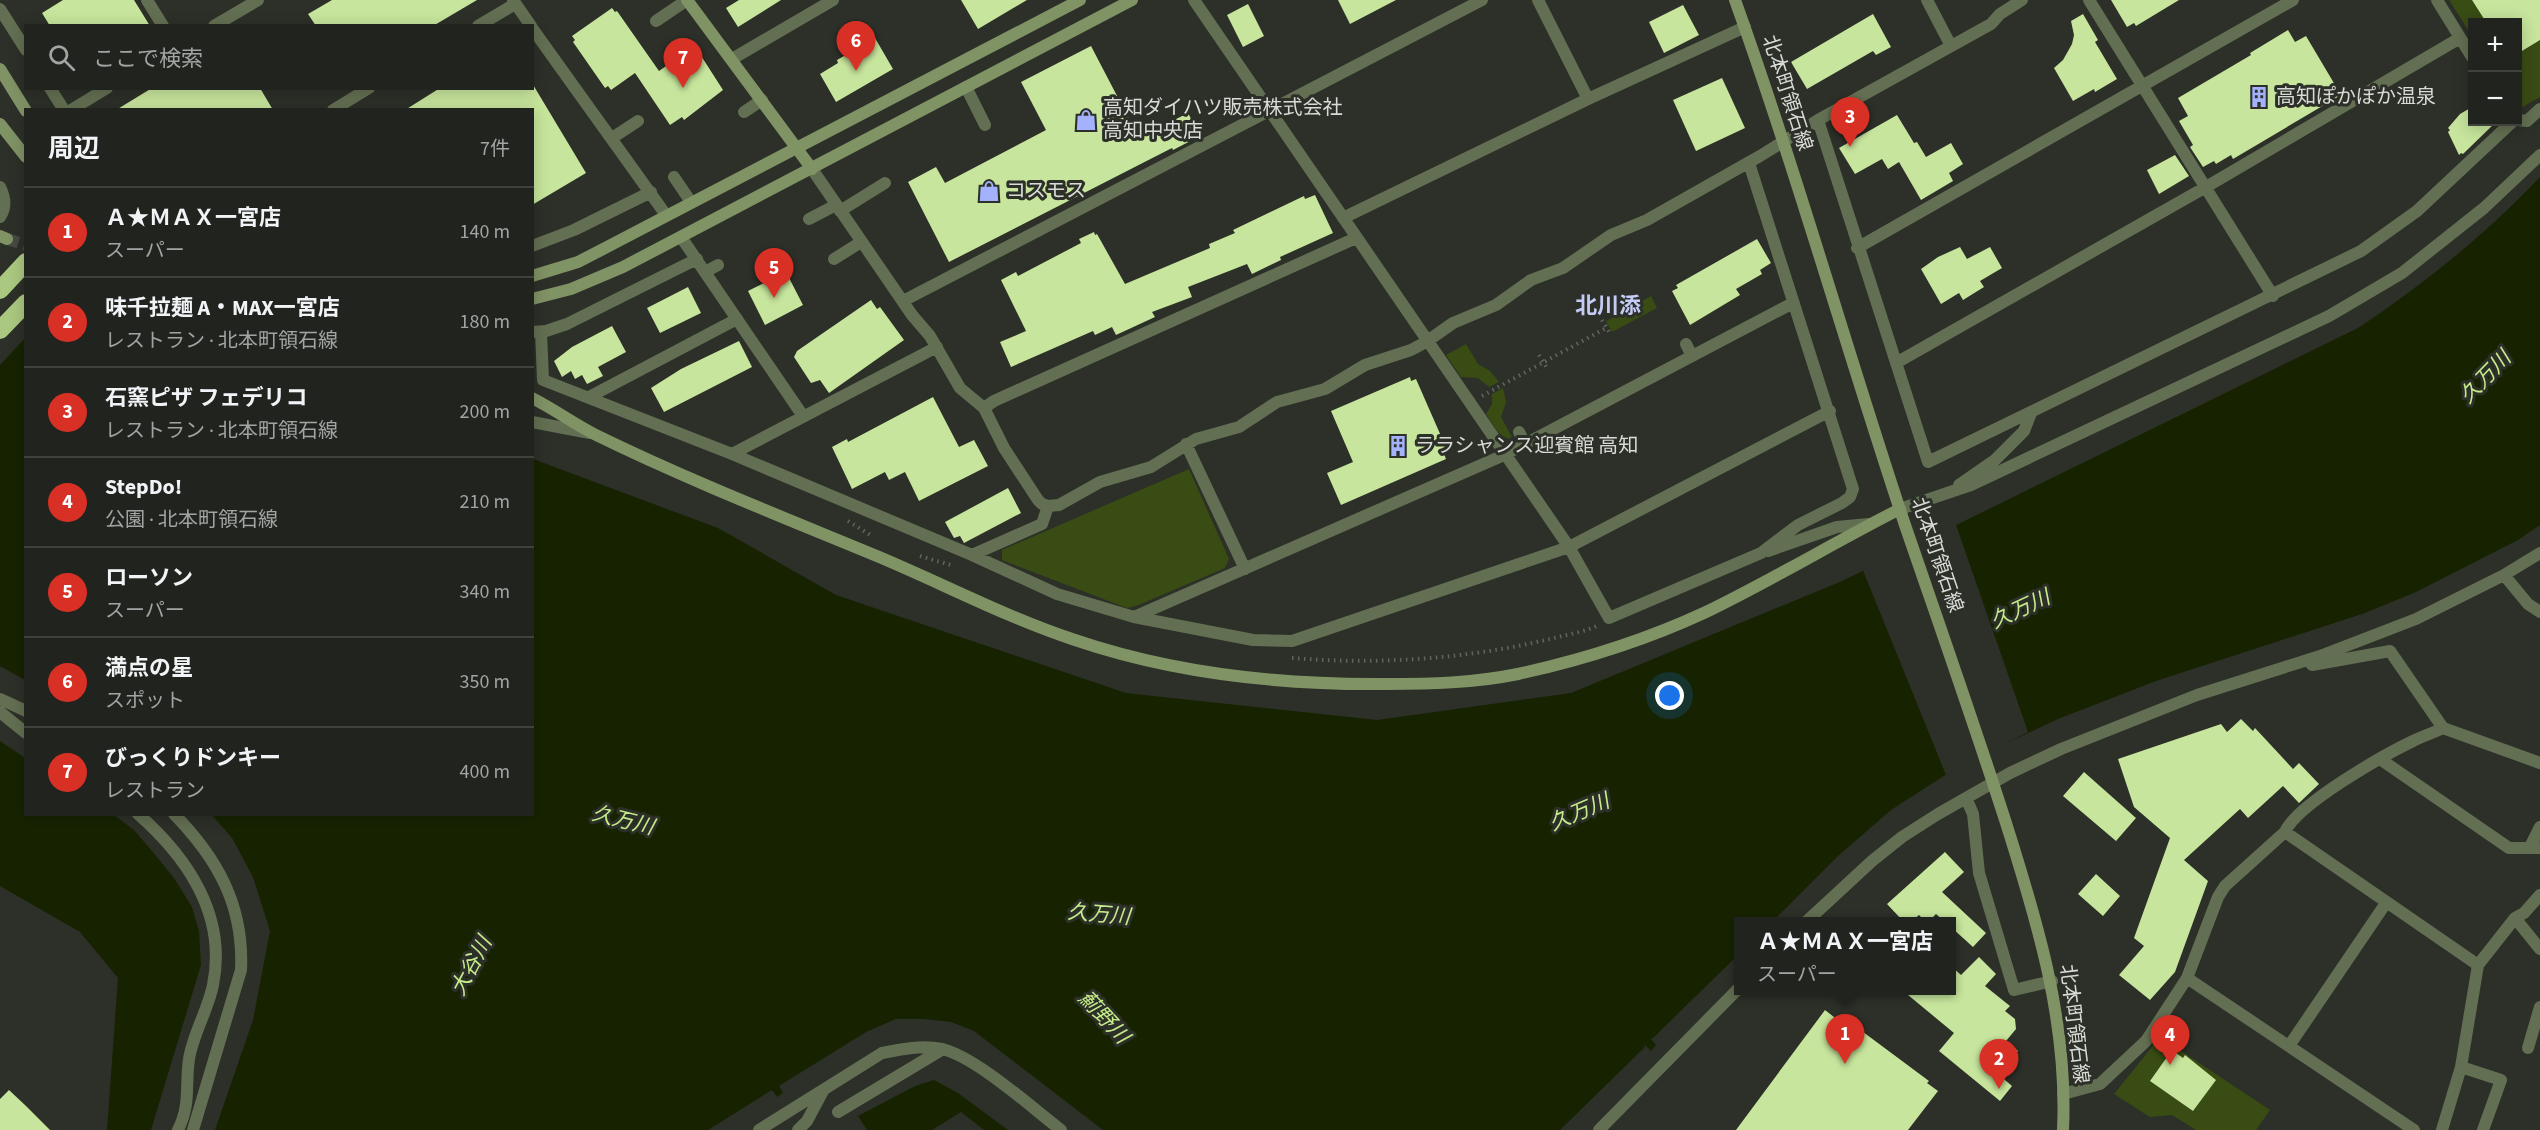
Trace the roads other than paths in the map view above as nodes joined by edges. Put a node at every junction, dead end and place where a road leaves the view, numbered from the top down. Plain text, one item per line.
1 (147, 0) edge
2 (258, 0) edge
3 (687, 0) edge
4 (833, 0) edge
5 (1080, 0) edge
6 (1132, 0) edge
7 (1194, 0) edge
8 (1482, 0) edge
9 (1538, 0) edge
10 (1735, 0) edge
11 (1927, 0) edge
12 (2022, 0) edge
13 (2089, 0) edge
14 (2293, 0) edge
15 (2437, 0) edge
16 (514, 2) edge
17 (0, 9) edge
18 (656, 21) dead end
19 (162, 24) edge
20 (217, 24) edge
21 (481, 24) edge
22 (530, 24) edge
23 (1744, 27) junction
24 (534, 30) edge
25 (2460, 38) junction
26 (1951, 46) junction
27 (24, 47) edge
28 (2468, 51) edge
29 (732, 59) junction
30 (0, 69) edge
31 (2141, 86) junction
32 (966, 87) junction
33 (51, 90) edge
34 (104, 90) edge
35 (366, 90) edge
36 (1588, 99) junction
37 (762, 100) junction
38 (24, 108) edge
39 (63, 108) edge
40 (74, 108) edge
41 (336, 108) edge
42 (2540, 109) edge
43 (1270, 111) junction
44 (744, 112) dead end
45 (1818, 120) junction
46 (2522, 120) edge
47 (638, 121) dead end
48 (0, 124) edge
49 (985, 124) dead end
50 (2508, 126) edge
51 (612, 138) junction
52 (1782, 141) junction
53 (797, 148) junction
54 (24, 154) edge
55 (2540, 155) edge
56 (1749, 163) junction
57 (812, 169) junction
58 (674, 177) dead end
59 (885, 183) dead end
60 (0, 187) edge
61 (2206, 187) junction
62 (651, 192) junction
63 (691, 202) junction
64 (838, 208) junction
65 (666, 215) junction
66 (0, 217) edge
67 (1342, 218) junction
68 (809, 219) dead end
69 (681, 237) junction
70 (1356, 238) junction
71 (861, 242) junction
72 (534, 245) edge
73 (1857, 248) junction
74 (697, 259) junction
75 (834, 259) dead end
76 (24, 264) edge
77 (718, 265) dead end
78 (705, 272) junction
79 (534, 275) edge
80 (5, 284) edge
81 (2273, 296) junction
82 (534, 298) edge
83 (903, 302) junction
84 (1793, 303) junction
85 (24, 305) edge
86 (737, 319) junction
87 (0, 330) edge
88 (537, 332) edge
89 (1426, 342) junction
90 (1686, 344) dead end
91 (937, 347) junction
92 (1692, 356) junction
93 (1896, 363) junction
94 (589, 397) junction
95 (534, 399) edge
96 (984, 408) junction
97 (1830, 411) junction
98 (2031, 413) junction
99 (803, 417) junction
100 (534, 422) edge
101 (1519, 432) dead end
102 (593, 434) junction
103 (1186, 444) junction
104 (1526, 444) junction
105 (732, 454) junction
106 (1504, 455) junction
107 (1952, 490) junction
108 (1048, 506) junction
109 (1900, 509) junction
110 (1869, 524) junction
111 (1569, 547) junction
112 (2540, 553) edge
113 (1761, 554) junction
114 (972, 555) junction
115 (1245, 570) junction
116 (2506, 578) junction
117 (2540, 612) edge
118 (1134, 617) junction
119 (2308, 659) junction
120 (0, 699) edge
121 (24, 710) edge
122 (0, 712) edge
123 (2443, 728) junction
124 (24, 731) edge
125 (2380, 759) junction
126 (2540, 763) edge
127 (1994, 783) junction
128 (1966, 798) junction
129 (140, 816) edge
130 (176, 816) edge
131 (2540, 827) edge
132 (2285, 832) junction
133 (2535, 847) edge
134 (2540, 895) edge
135 (2386, 903) junction
136 (1810, 917) edge
137 (2515, 918) junction
138 (2540, 949) edge
139 (2478, 965) junction
140 (2187, 978) junction
141 (2052, 981) junction
142 (1734, 993) edge
143 (2540, 1007) edge
144 (2289, 1046) junction
145 (2528, 1048) dead end
146 (943, 1050) junction
147 (2461, 1067) junction
148 (823, 1091) junction
149 (2063, 1094) junction
150 (838, 1112) dead end
151 (178, 1130) edge
152 (193, 1130) edge
153 (759, 1130) edge
154 (798, 1130) edge
155 (1061, 1130) edge
156 (1599, 1130) edge
157 (2063, 1130) edge
158 (2414, 1130) edge
159 (2442, 1130) edge
160 (2483, 1130) edge

1 - 19 street
2 - 20 street
3 - 18 street
3 - 29 street
4 - 29 street
5 - 53 street
6 - 32 street
7 - 43 street
8 - 43 street
9 - 36 street
10 - 23 street, 北本町領石線
11 - 26 street
12 - 26 street
13 - 31 street
14 - 31 street
15 - 25 street
16 - 21 street
16 - 22 street
17 - 27 street
23 - 36 street
23 - 52 street, 北本町領石線
24 - 51 street
25 - 28 street
25 - 61 street
26 - 45 street
29 - 37 street
30 - 38 street
31 - 61 street
31 - 73 street
32 - 49 street
32 - 57 street
33 - 39 street
34 - 40 street
35 - 41 street
36 - 67 street
37 - 44 street
37 - 53 street
42 - 46 street
43 - 67 street
43 - 83 street
45 - 52 street
45 - 73 street
47 - 51 street
48 - 54 street
50 - 81 street
51 - 62 street
52 - 56 street
52 - 109 street, 北本町領石線
53 - 57 street
53 - 63 street
55 - 107 street
56 - 84 street
56 - 89 street
57 - 64 street
57 - 69 street
58 - 63 street
59 - 64 street
60 - 66 street
61 - 81 street
61 - 93 street
62 - 65 street
62 - 72 street
63 - 65 street
64 - 68 street
64 - 71 street
65 - 79 street
67 - 70 street
69 - 74 street
69 - 82 street
70 - 89 street
70 - 96 street
71 - 75 street
71 - 83 street
73 - 93 street
74 - 78 street
74 - 88 street
76 - 80 highway
77 - 78 street
78 - 86 street
81 - 98 street
83 - 91 street
84 - 92 street
84 - 97 street
85 - 87 highway
86 - 94 street
86 - 99 street
88 - 94 street
89 - 103 street
89 - 106 street
90 - 92 street
91 - 96 street
91 - 99 street
92 - 104 street
93 - 98 street
94 - 105 street
95 - 102 street
96 - 108 street
97 - 111 street
97 - 113 street
98 - 107 street
99 - 105 street
100 - 102 street
101 - 104 street
102 - 110 street
103 - 108 street
103 - 115 street
104 - 106 street
105 - 114 street
106 - 111 street
106 - 115 street
107 - 109 street
108 - 114 street
109 - 110 street
109 - 127 street, 北本町領石線
110 - 113 street
111 - 113 street
111 - 118 street
112 - 116 street
114 - 118 street
115 - 118 street
116 - 117 street
116 - 119 street
119 - 123 street
119 - 127 street
120 - 121 street
122 - 124 street
123 - 125 street
123 - 126 street
125 - 132 street
125 - 133 street
127 - 128 street
127 - 141 street, 北本町領石線
128 - 136 street
128 - 141 street
129 - 151 street
130 - 152 street
131 - 133 street
132 - 135 street
132 - 140 street
134 - 137 street
135 - 139 street
135 - 144 street
137 - 138 street
137 - 139 street
139 - 147 street
140 - 144 street
140 - 149 street
141 - 149 street, 北本町領石線
142 - 156 street
143 - 145 street
144 - 158 street
146 - 148 street
146 - 150 street
146 - 155 street
147 - 159 street
147 - 160 street
148 - 153 street
148 - 154 street
149 - 157 street, 北本町領石線

